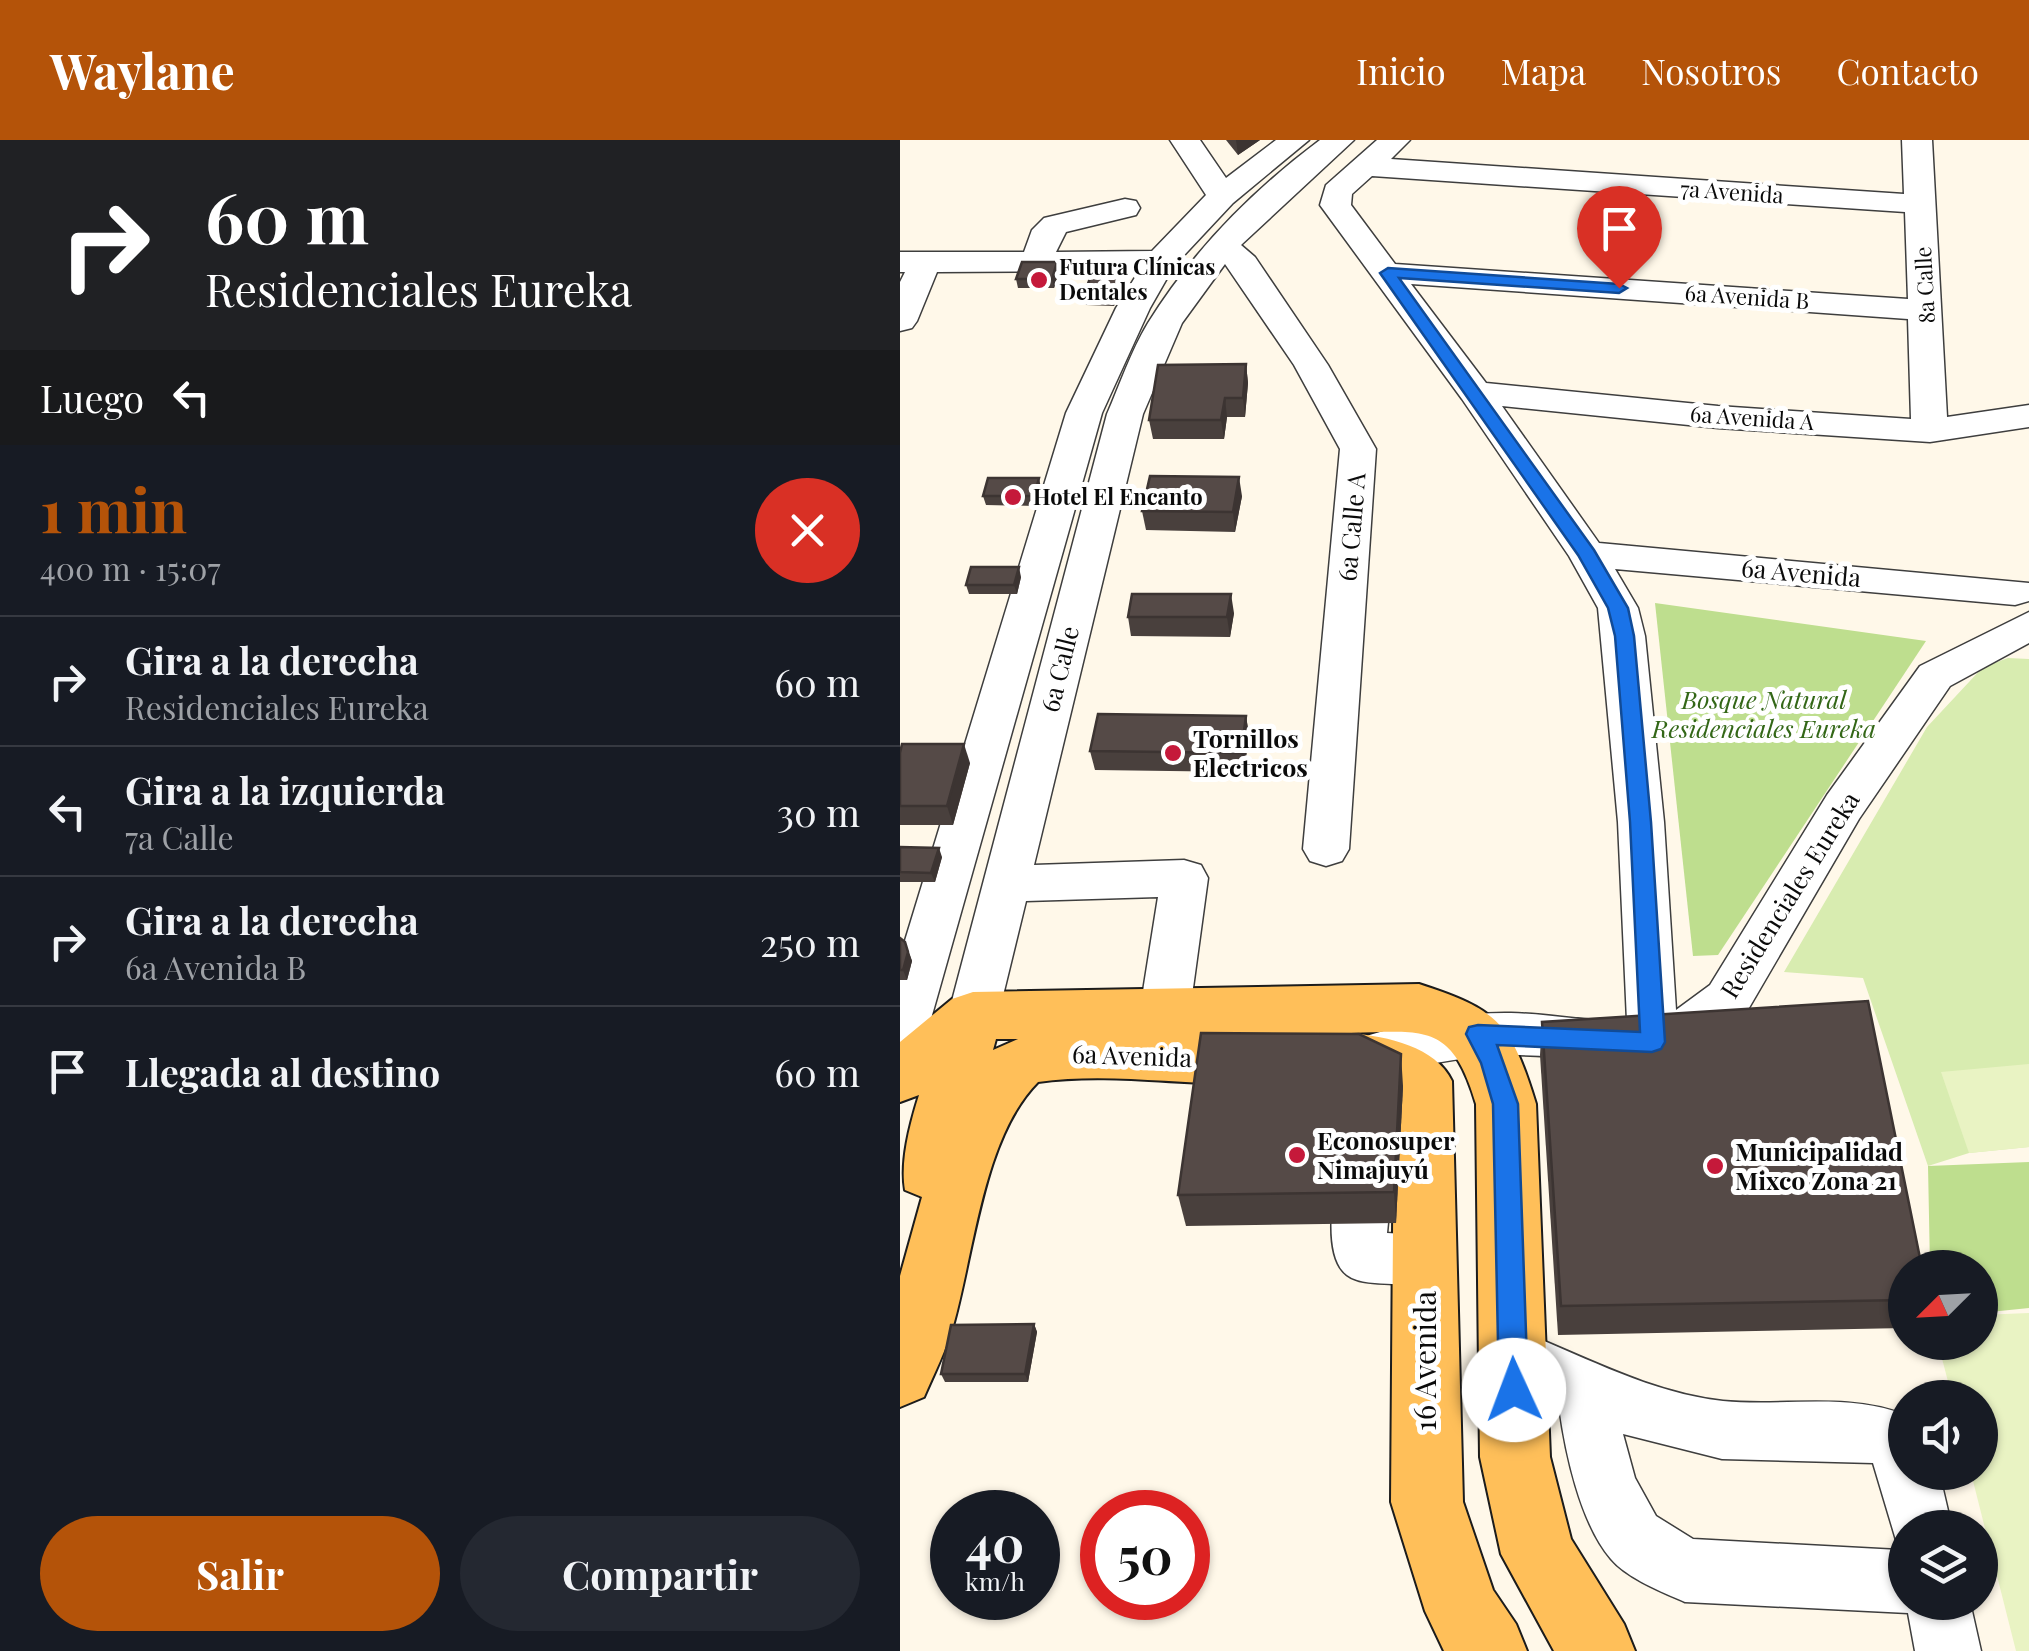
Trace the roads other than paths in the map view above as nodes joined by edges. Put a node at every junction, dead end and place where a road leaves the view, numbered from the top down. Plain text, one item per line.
1 (1184, 140) edge
2 (1293, 140) edge
3 (1395, 140) edge
4 (1916, 140) edge
5 (1351, 153) edge
6 (1222, 196) junction
7 (1922, 204) junction
8 (1125, 208) dead end
9 (1224, 246) junction
10 (1161, 261) junction
11 (912, 262) edge
12 (1036, 262) junction
13 (1388, 273) junction
14 (1927, 310) junction
15 (900, 321) edge
16 (1475, 393) junction
17 (2029, 416) edge
18 (1930, 431) junction
19 (1587, 554) junction
20 (2024, 602) edge
21 (1935, 676) joint
22 (1326, 848) dead end
23 (1006, 884) junction
24 (917, 929) edge
25 (1166, 1010) junction
26 (973, 1016) junction
27 (1478, 1034) junction
28 (900, 1040) edge
29 (1652, 1042) junction
30 (1395, 1044) junction
31 (900, 1077) edge
32 (1338, 1114) edge
33 (1425, 1261) junction
34 (900, 1264) edge
35 (1512, 1356) junction
36 (900, 1374) edge
37 (1586, 1388) junction
38 (1888, 1437) edge
39 (1888, 1581) edge
40 (1942, 1620) edge
41 (1489, 1651) edge
42 (1597, 1651) edge
43 (1948, 1651) edge

1 - 6 street
2 - 6 street, 6a Calle
3 - 5 street
4 - 7 street, 8a Calle
5 - 7 street, 7a Avenida
5 - 9 street, 6a Calle
5 - 13 street
6 - 10 street, 6a Calle
7 - 14 street, 8a Calle
8 - 12 street
9 - 22 street, 6a Calle A
9 - 23 street, 6a Calle
10 - 12 street
10 - 24 street, 6a Calle
11 - 12 street
11 - 15 street
13 - 14 street, 6a Avenida B
13 - 16 street
14 - 18 street, 8a Calle
16 - 18 street, 6a Avenida A
16 - 19 street
17 - 18 street, 6a Avenida A
19 - 20 street, 6a Avenida
19 - 29 street
20 - 21 street, 6a Avenida
21 - 29 street, Residenciales Eureka
23 - 25 street
23 - 26 street, 6a Calle
24 - 28 street, 6a Calle
25 - 26 main road, 6a Avenida
25 - 30 main road, 6a Avenida
26 - 31 main road
26 - 34 main road, 6a Calle
27 - 29 street, Residenciales Eureka
27 - 30 main road
27 - 35 main road
30 - 33 main road, 16 Avenida
30 - 36 main road, 6a Avenida
32 - 33 street
33 - 41 main road, 16 Avenida
35 - 37 street
35 - 42 main road
37 - 38 street
37 - 39 street
40 - 43 street

